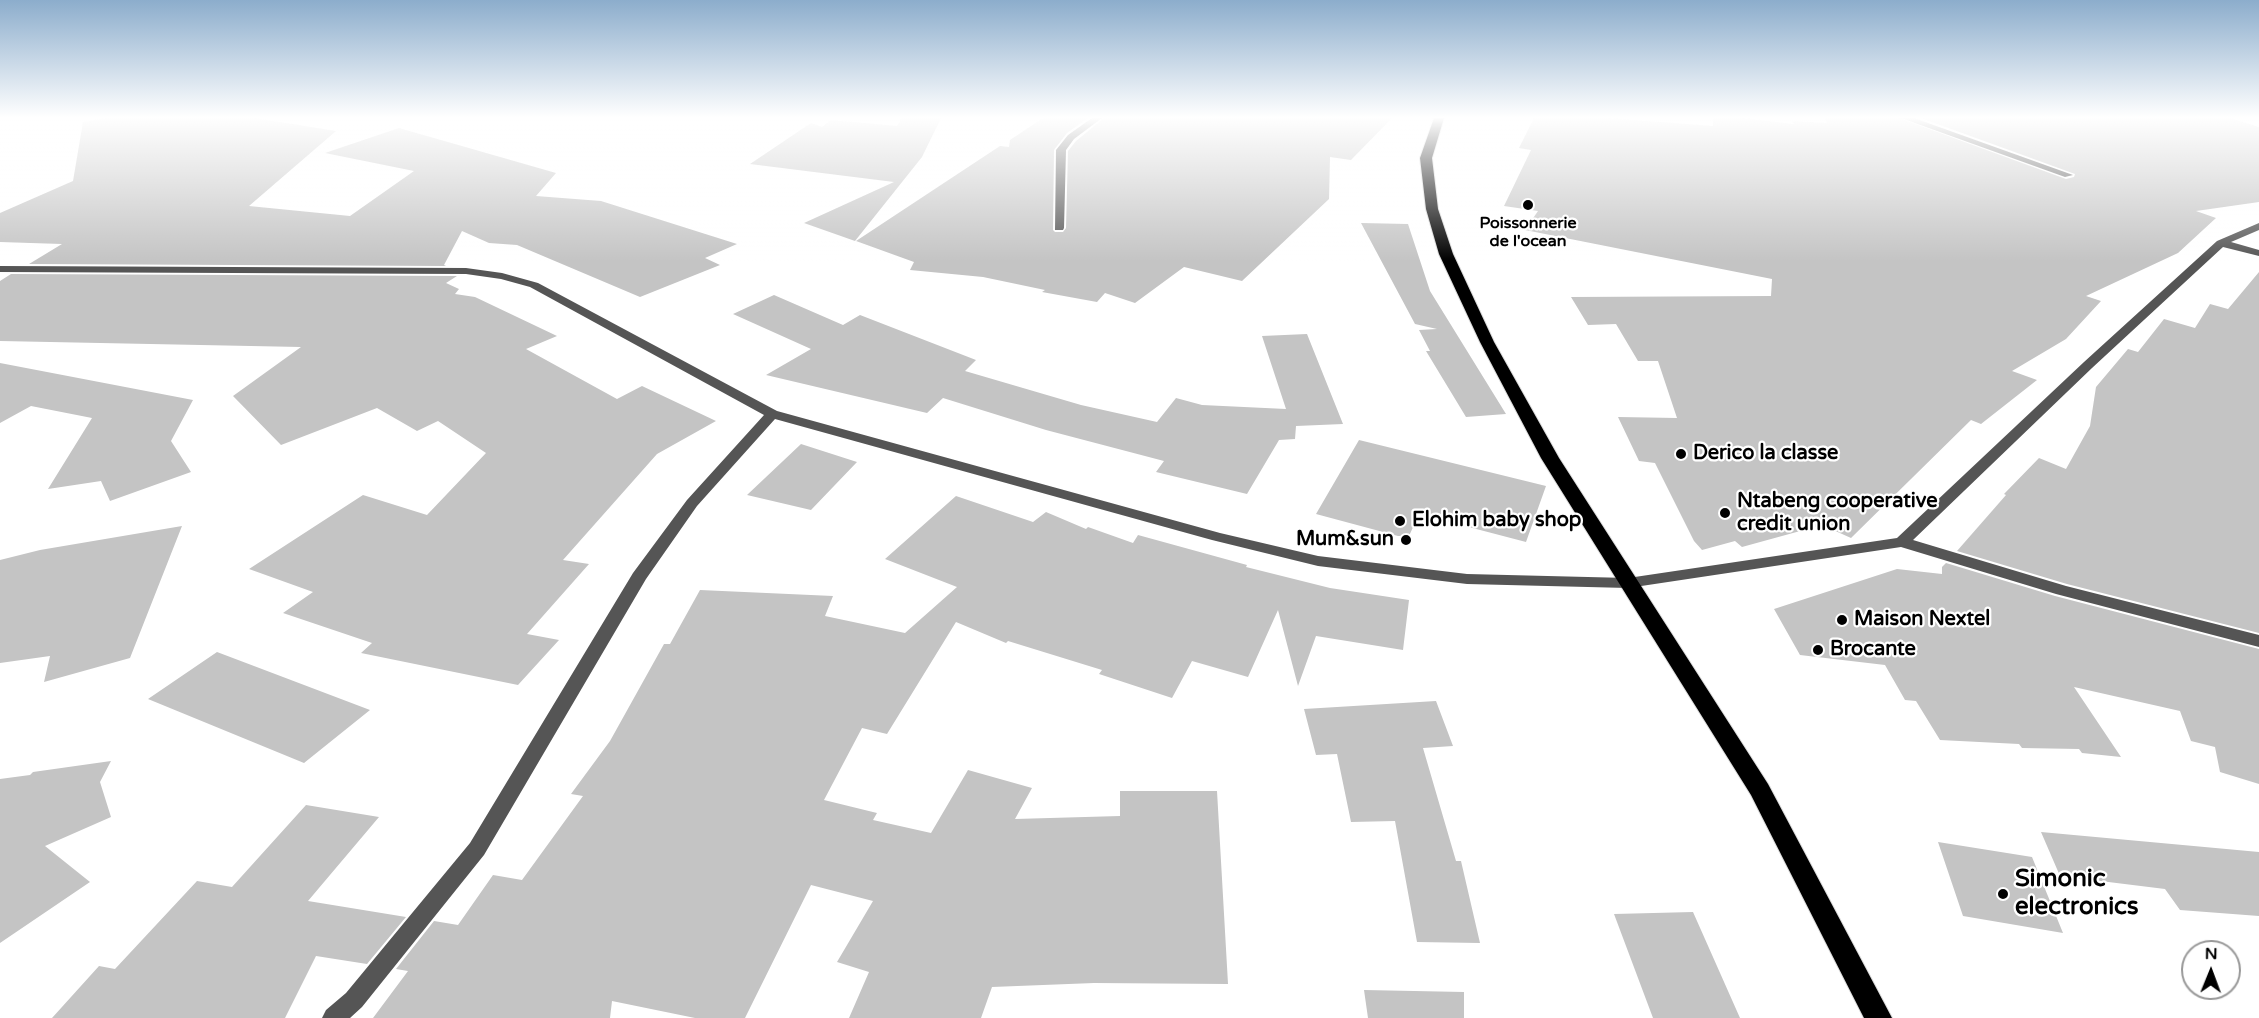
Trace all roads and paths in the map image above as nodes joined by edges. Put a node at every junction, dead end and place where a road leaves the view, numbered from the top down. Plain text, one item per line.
1 (1061, 166) edge
2 (1427, 166) edge
3 (2041, 166) edge
4 (2068, 175) dead end
5 (2259, 226) edge
6 (1059, 228) dead end
7 (2222, 243) junction
8 (2259, 253) edge
9 (0, 269) edge
10 (772, 414) junction
11 (1902, 542) junction
12 (1628, 584) junction
13 (2259, 641) edge
14 (334, 1018) edge
15 (1878, 1018) edge

1 - 6 street
2 - 12 highway
3 - 4 street
5 - 7 street
7 - 8 street
7 - 11 street
9 - 10 street
10 - 12 street
10 - 14 street
11 - 12 street
11 - 13 street
12 - 15 highway

